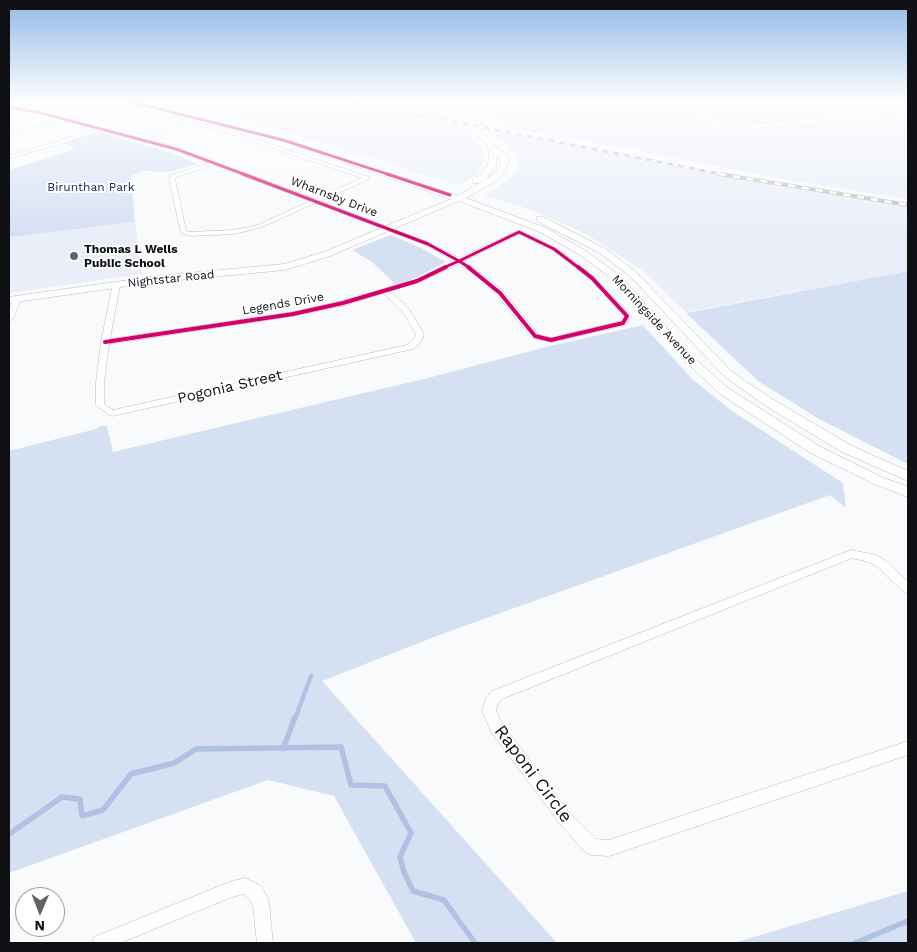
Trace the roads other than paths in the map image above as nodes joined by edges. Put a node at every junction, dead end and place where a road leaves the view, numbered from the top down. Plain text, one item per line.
1 (49, 145) edge
2 (162, 145) edge
3 (270, 145) edge
4 (300, 145) edge
5 (316, 145) edge
6 (492, 145) edge
7 (9, 158) edge
8 (362, 160) junction
9 (215, 163) junction
10 (354, 163) junction
11 (459, 195) junction
12 (316, 201) junction
13 (387, 228) junction
14 (459, 261) junction
15 (116, 285) junction
16 (386, 292) junction
17 (13, 299) edge
18 (9, 319) edge
19 (535, 336) joint
20 (105, 342) junction
21 (908, 476) edge
22 (908, 492) edge
23 (908, 589) edge
24 (908, 748) edge
25 (100, 943) edge
26 (265, 943) edge

1 - 7 street
2 - 9 street, Wharnsby Drive
3 - 12 street
4 - 10 main road, Morningside Avenue
5 - 8 main road, Morningside Avenue
6 - 11 main road, Nightstar Road
8 - 10 main road
8 - 11 main road, Morningside Avenue
9 - 12 street, Wharnsby Drive
9 - 12 street
10 - 11 main road, Morningside Avenue
11 - 13 main road, Nightstar Road
11 - 21 main road, Morningside Avenue
11 - 22 main road, Morningside Avenue
12 - 13 street, Wharnsby Drive
13 - 14 street, Wharnsby Drive
13 - 15 main road, Nightstar Road
14 - 16 street, Legends Drive
14 - 19 street, Wharnsby Drive
14 - 19 street, Legends Drive
15 - 17 main road, Nightstar Road
15 - 20 street, Pogonia Street
16 - 20 street, Legends Drive
16 - 20 street, Pogonia Street
17 - 18 street
23 - 24 street, Raponi Circle
25 - 26 street

